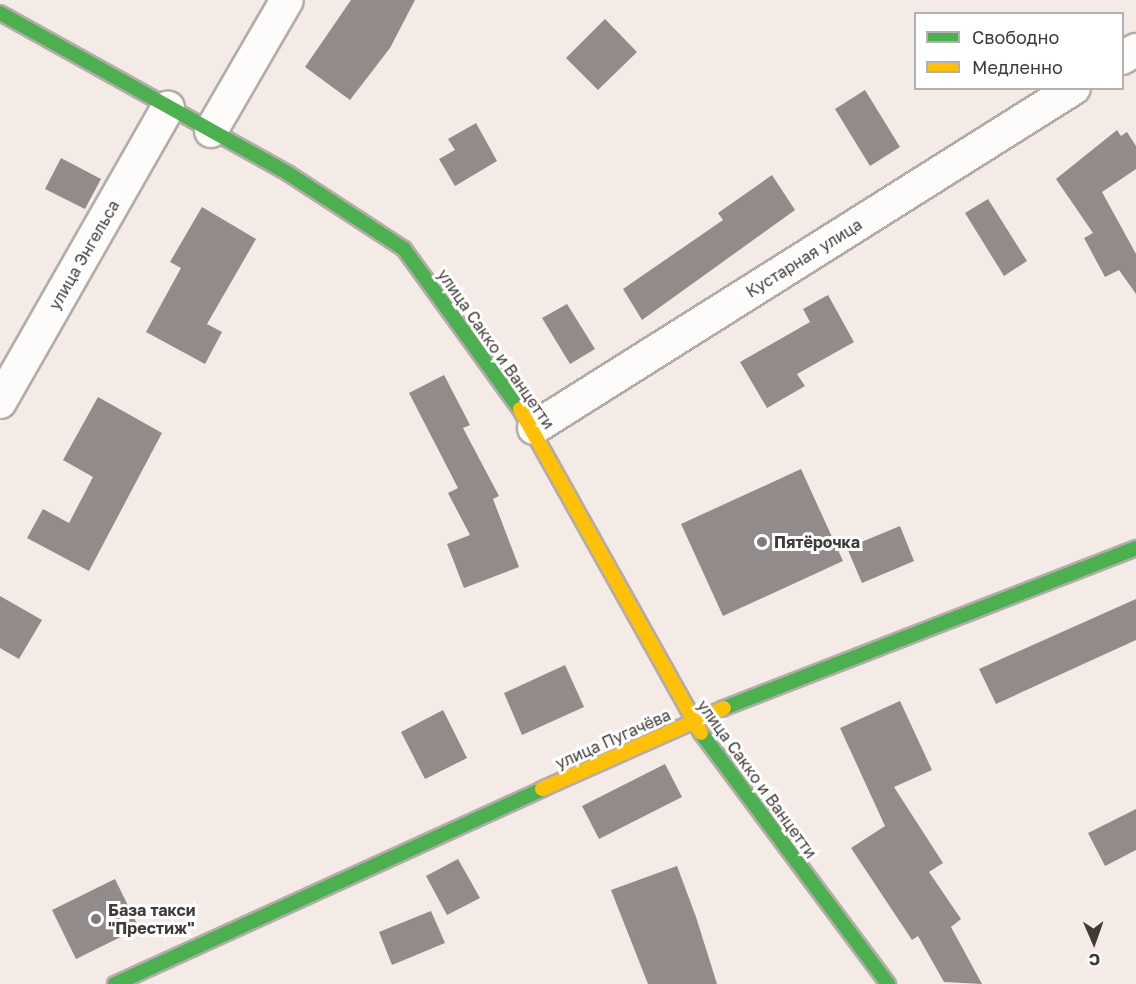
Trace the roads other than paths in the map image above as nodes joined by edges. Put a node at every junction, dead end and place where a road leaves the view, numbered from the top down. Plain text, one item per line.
1 (287, 0) edge
2 (0, 14) edge
3 (1071, 90) edge
4 (168, 108) junction
5 (211, 131) junction
6 (0, 402) edge
7 (534, 428) junction
8 (1136, 548) edge
9 (692, 721) junction
10 (115, 984) edge
11 (888, 984) edge

1 - 5 street
2 - 4 street, улица Сакко и Ванцетти
3 - 7 street, Кустарная улица
4 - 5 street, улица Сакко и Ванцетти
4 - 6 street, улица Энгельса
5 - 7 street, улица Сакко и Ванцетти
7 - 9 street, улица Сакко и Ванцетти
8 - 9 street, улица Пугачёва
9 - 10 street, улица Пугачёва
9 - 11 street, улица Сакко и Ванцетти

